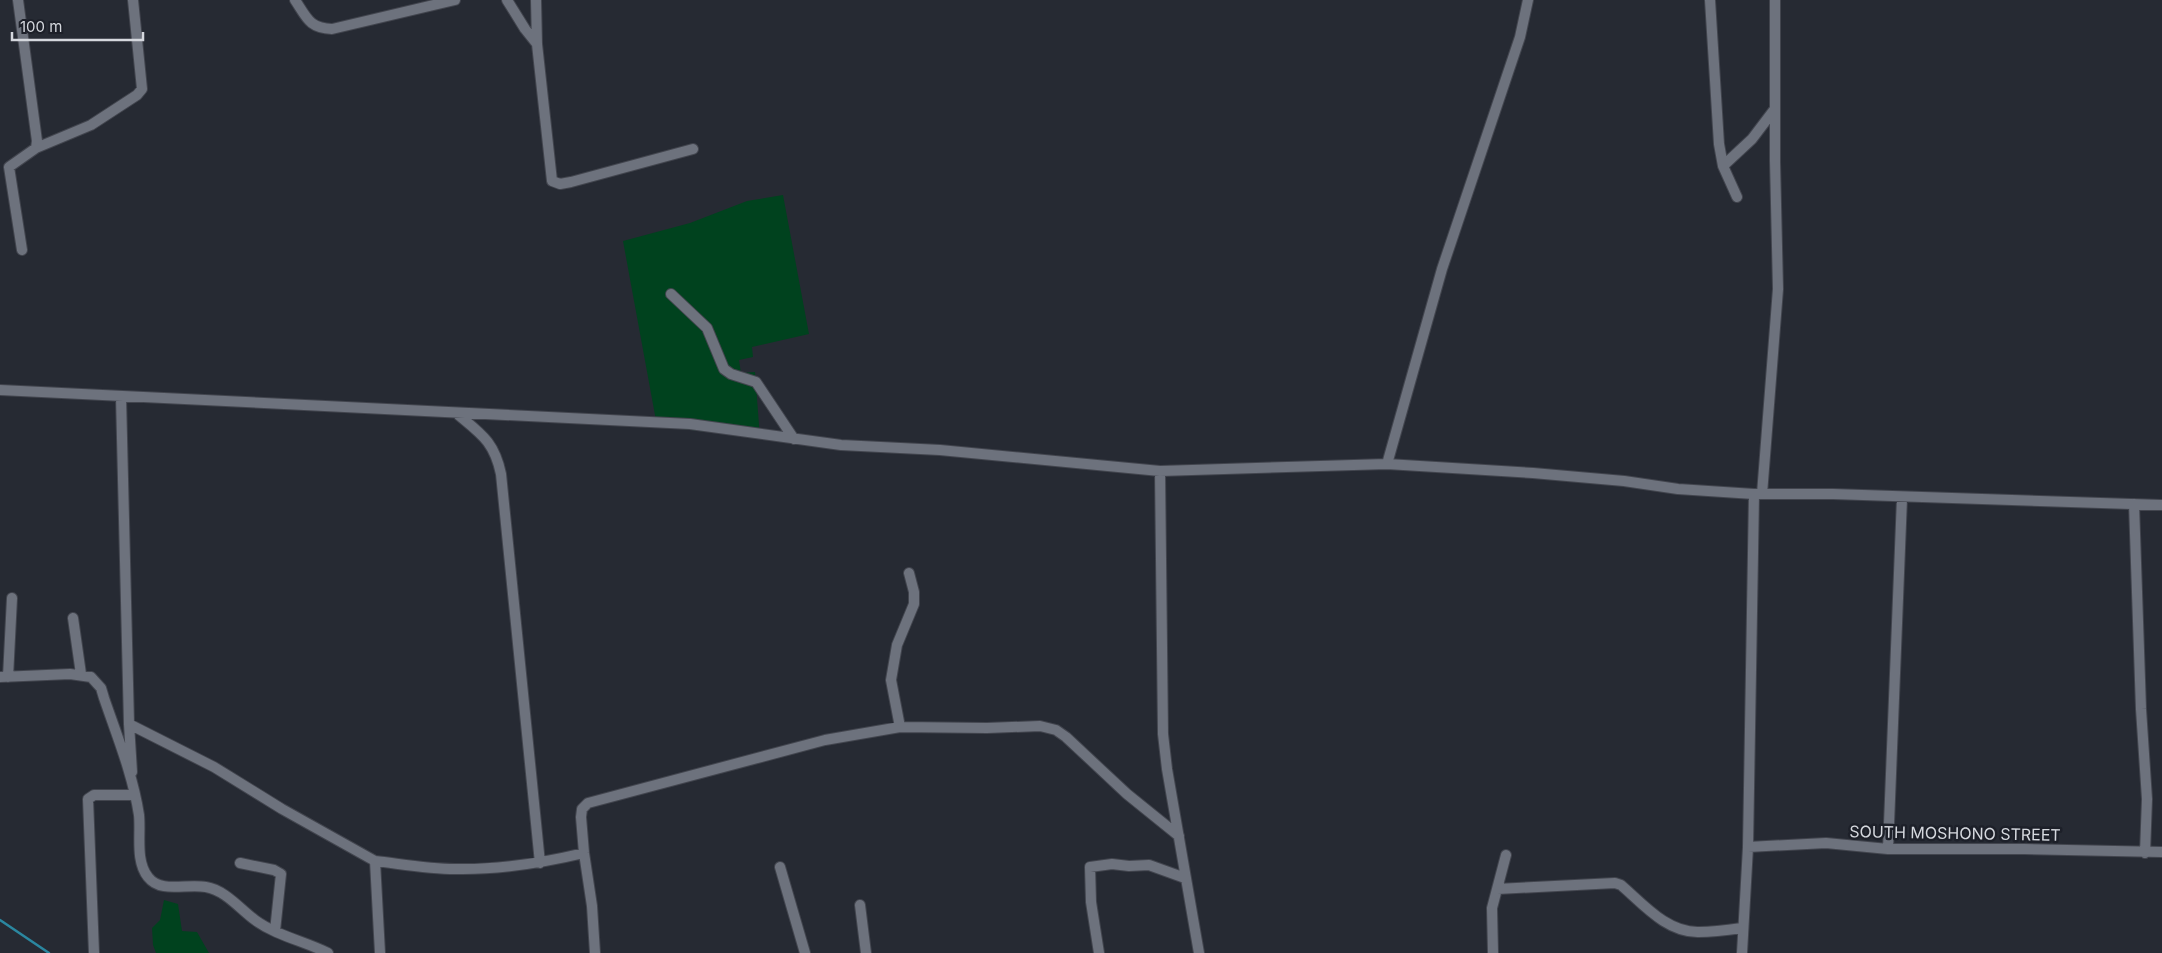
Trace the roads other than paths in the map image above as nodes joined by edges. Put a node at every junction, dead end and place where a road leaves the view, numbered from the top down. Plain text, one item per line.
1 (18, 0) edge
2 (133, 0) edge
3 (295, 0) edge
4 (454, 0) edge
5 (507, 0) edge
6 (536, 0) edge
7 (1528, 0) edge
8 (1710, 0) edge
9 (1775, 0) edge
10 (537, 44) junction
11 (1774, 110) junction
12 (36, 148) junction
13 (694, 149) dead end
14 (10, 164) junction
15 (1723, 166) junction
16 (0, 170) edge
17 (1738, 197) dead end
18 (22, 250) dead end
19 (671, 294) dead end
20 (0, 390) edge
21 (121, 397) junction
22 (456, 413) junction
23 (794, 439) junction
24 (1387, 464) junction
25 (1160, 471) junction
26 (1758, 494) junction
27 (1902, 498) junction
28 (2134, 504) junction
29 (2162, 505) edge
30 (909, 573) dead end
31 (12, 598) dead end
32 (73, 618) dead end
33 (81, 674) junction
34 (4, 677) edge
35 (129, 724) junction
36 (900, 726) junction
37 (134, 793) junction
38 (1179, 836) junction
39 (1748, 847) junction
40 (1888, 849) junction
41 (2162, 852) edge
42 (2145, 853) junction
43 (584, 854) junction
44 (1506, 855) dead end
45 (375, 861) junction
46 (240, 863) dead end
47 (540, 863) junction
48 (780, 868) dead end
49 (1185, 878) junction
50 (1497, 889) junction
51 (860, 905) dead end
52 (1742, 928) junction
53 (275, 931) junction
54 (94, 953) edge
55 (328, 953) edge
56 (380, 953) edge
57 (595, 953) edge
58 (805, 953) edge
59 (866, 953) edge
60 (1099, 953) edge
61 (1199, 953) edge
62 (1492, 953) edge
63 (1742, 953) edge

1 - 12 street
2 - 12 street
3 - 4 street
5 - 10 street
6 - 10 street
7 - 24 street
8 - 15 street
9 - 11 street
10 - 13 street
11 - 15 street
11 - 26 street
12 - 14 street
14 - 16 street
14 - 18 street
15 - 17 street
19 - 23 street
20 - 21 street
21 - 22 street
21 - 35 street
22 - 23 street
22 - 47 street
23 - 25 street
24 - 25 street
24 - 26 street
25 - 38 street
26 - 27 street
26 - 39 street
27 - 28 street
27 - 40 street
28 - 29 street
28 - 42 street
30 - 36 street
31 - 34 street
32 - 33 street
33 - 34 street
33 - 37 street
35 - 37 street
35 - 45 street
36 - 38 street
36 - 43 street
37 - 53 street
37 - 54 street
38 - 49 street
39 - 40 street, SOUTH MOSHONO STREET
39 - 52 street
40 - 42 street, SOUTH MOSHONO STREET
41 - 42 street, SOUTH MOSHONO STREET
43 - 47 street
43 - 57 street
44 - 50 street
45 - 47 street
45 - 56 street
46 - 53 street
48 - 58 street
49 - 60 street
49 - 61 street
50 - 52 street
50 - 62 street
51 - 59 street
52 - 63 street
53 - 55 street

